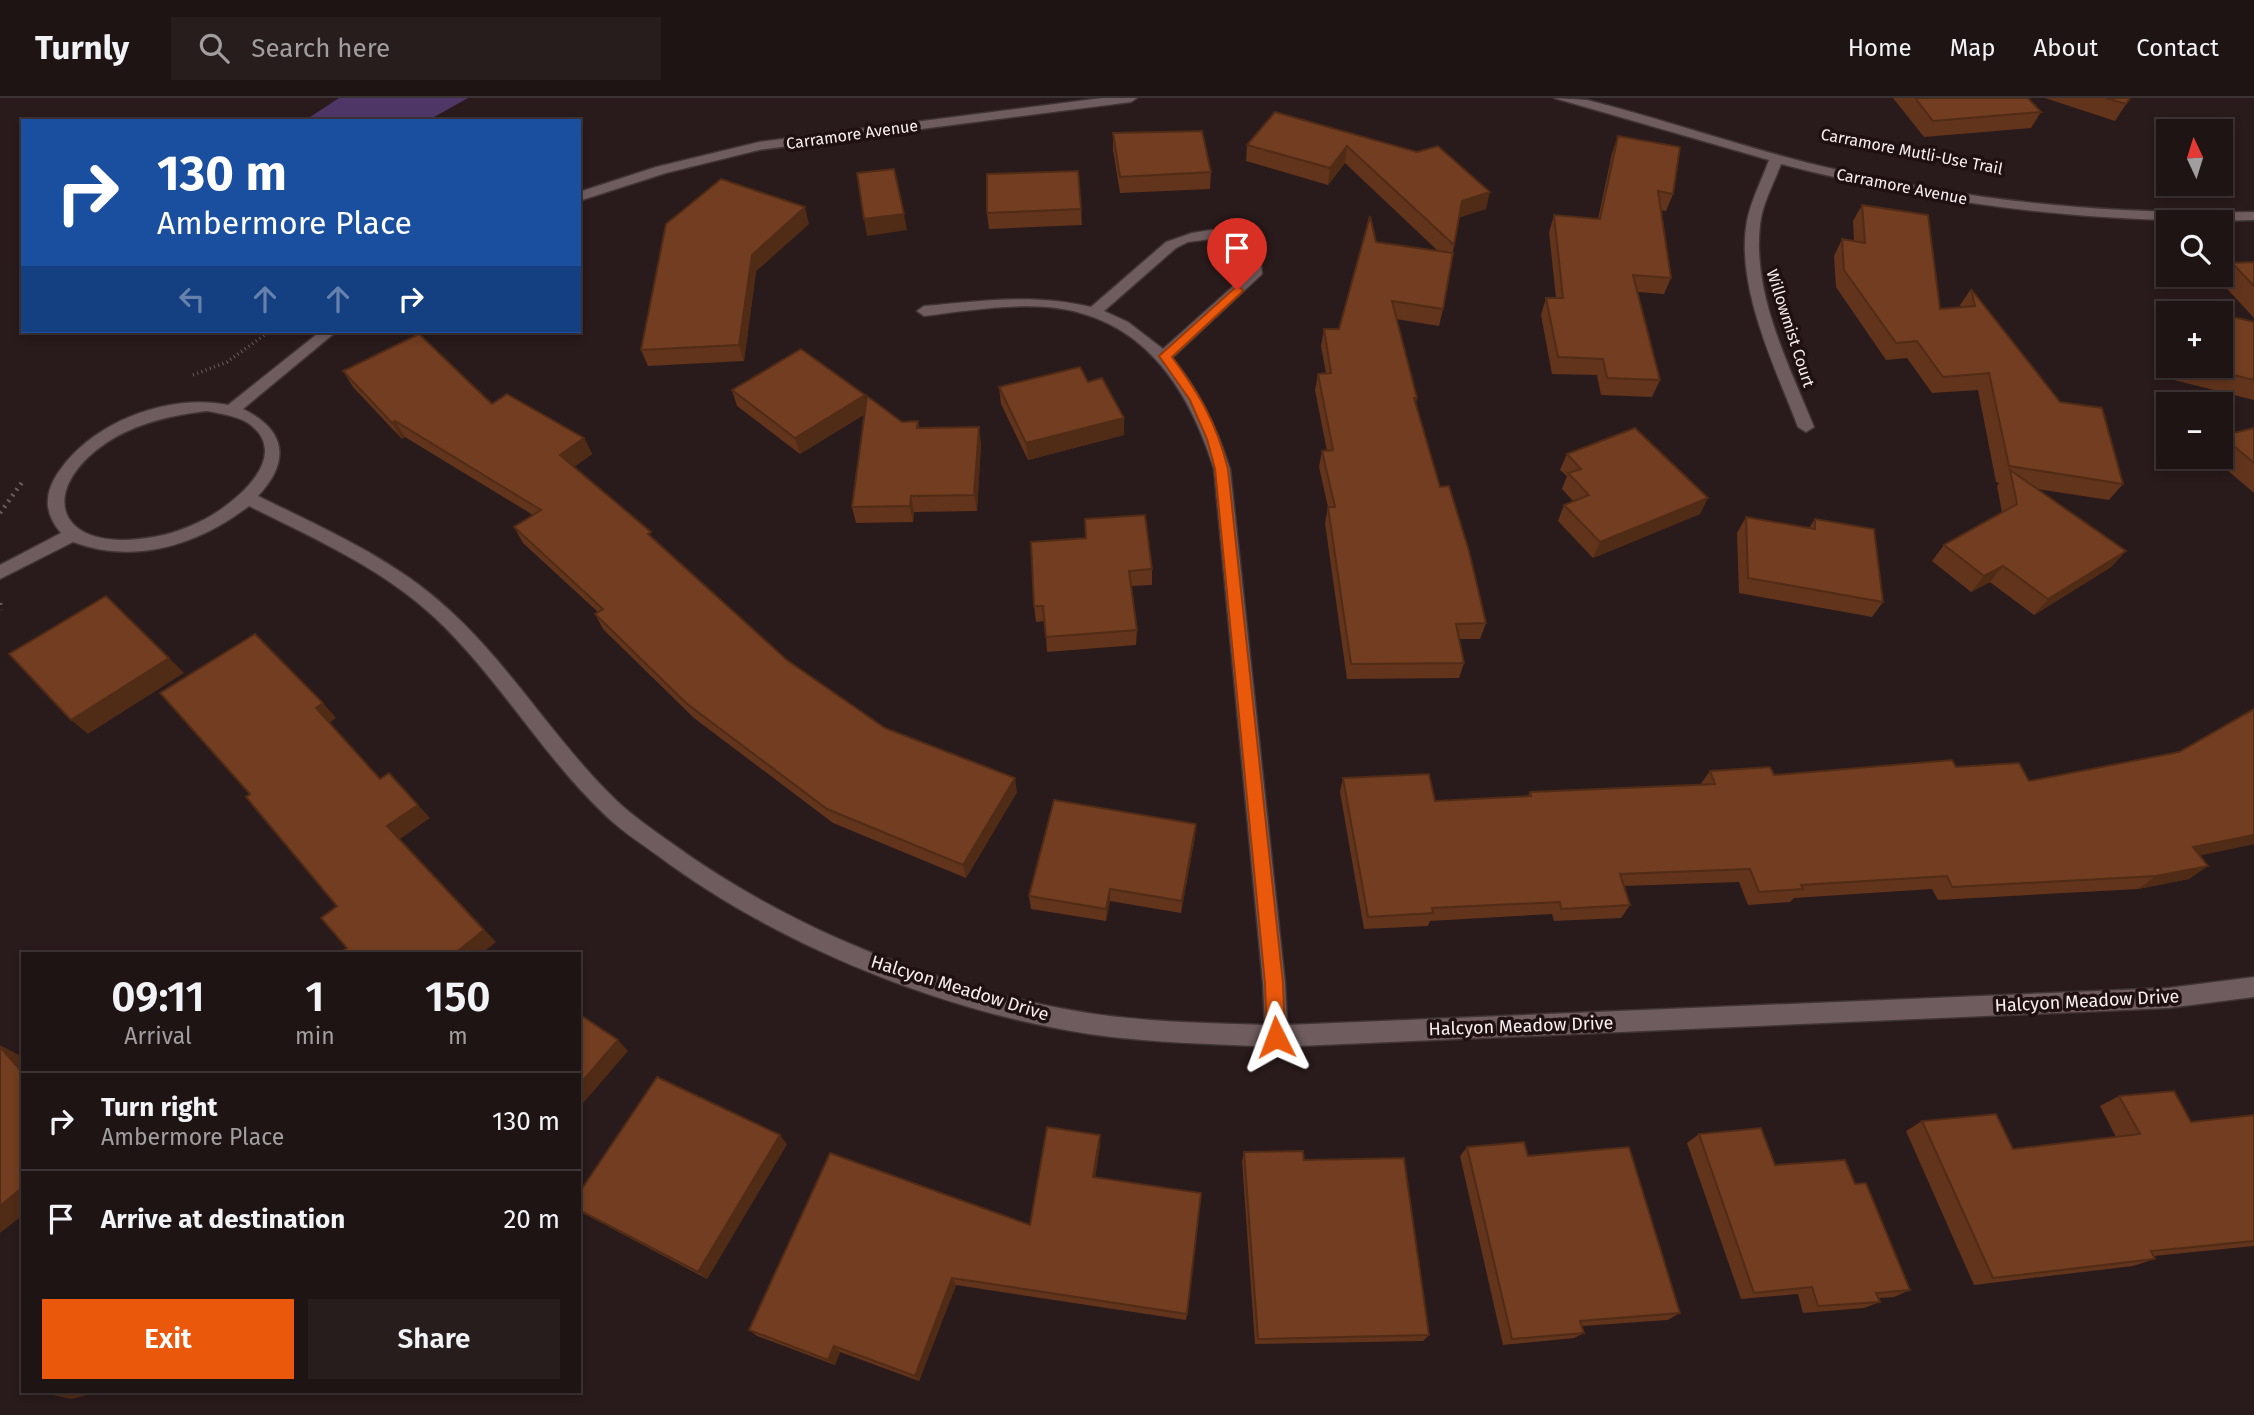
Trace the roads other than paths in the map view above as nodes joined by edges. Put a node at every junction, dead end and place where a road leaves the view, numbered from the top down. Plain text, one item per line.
1 (1131, 98) edge
2 (1560, 98) edge
3 (1071, 102) edge
4 (1776, 159) junction
5 (581, 196) edge
6 (2254, 216) edge
7 (924, 311) dead end
8 (1094, 312) junction
9 (328, 333) edge
10 (1165, 356) junction
11 (233, 409) junction
12 (1806, 427) dead end
13 (247, 498) junction
14 (71, 536) junction
15 (0, 573) edge
16 (2254, 987) edge
17 (1276, 1037) junction

1 - 3 street, Carramore Avenue
2 - 4 street, Carramore Avenue
3 - 5 street, Carramore Avenue
4 - 6 street, Carramore Avenue
4 - 12 street, Willowmist Court
7 - 8 street
8 - 10 street
8 - 10 street
9 - 11 street
10 - 17 street
11 - 13 street
11 - 14 street
13 - 14 street
13 - 17 street, Halcyon Meadow Drive
14 - 15 street
16 - 17 street, Halcyon Meadow Drive

